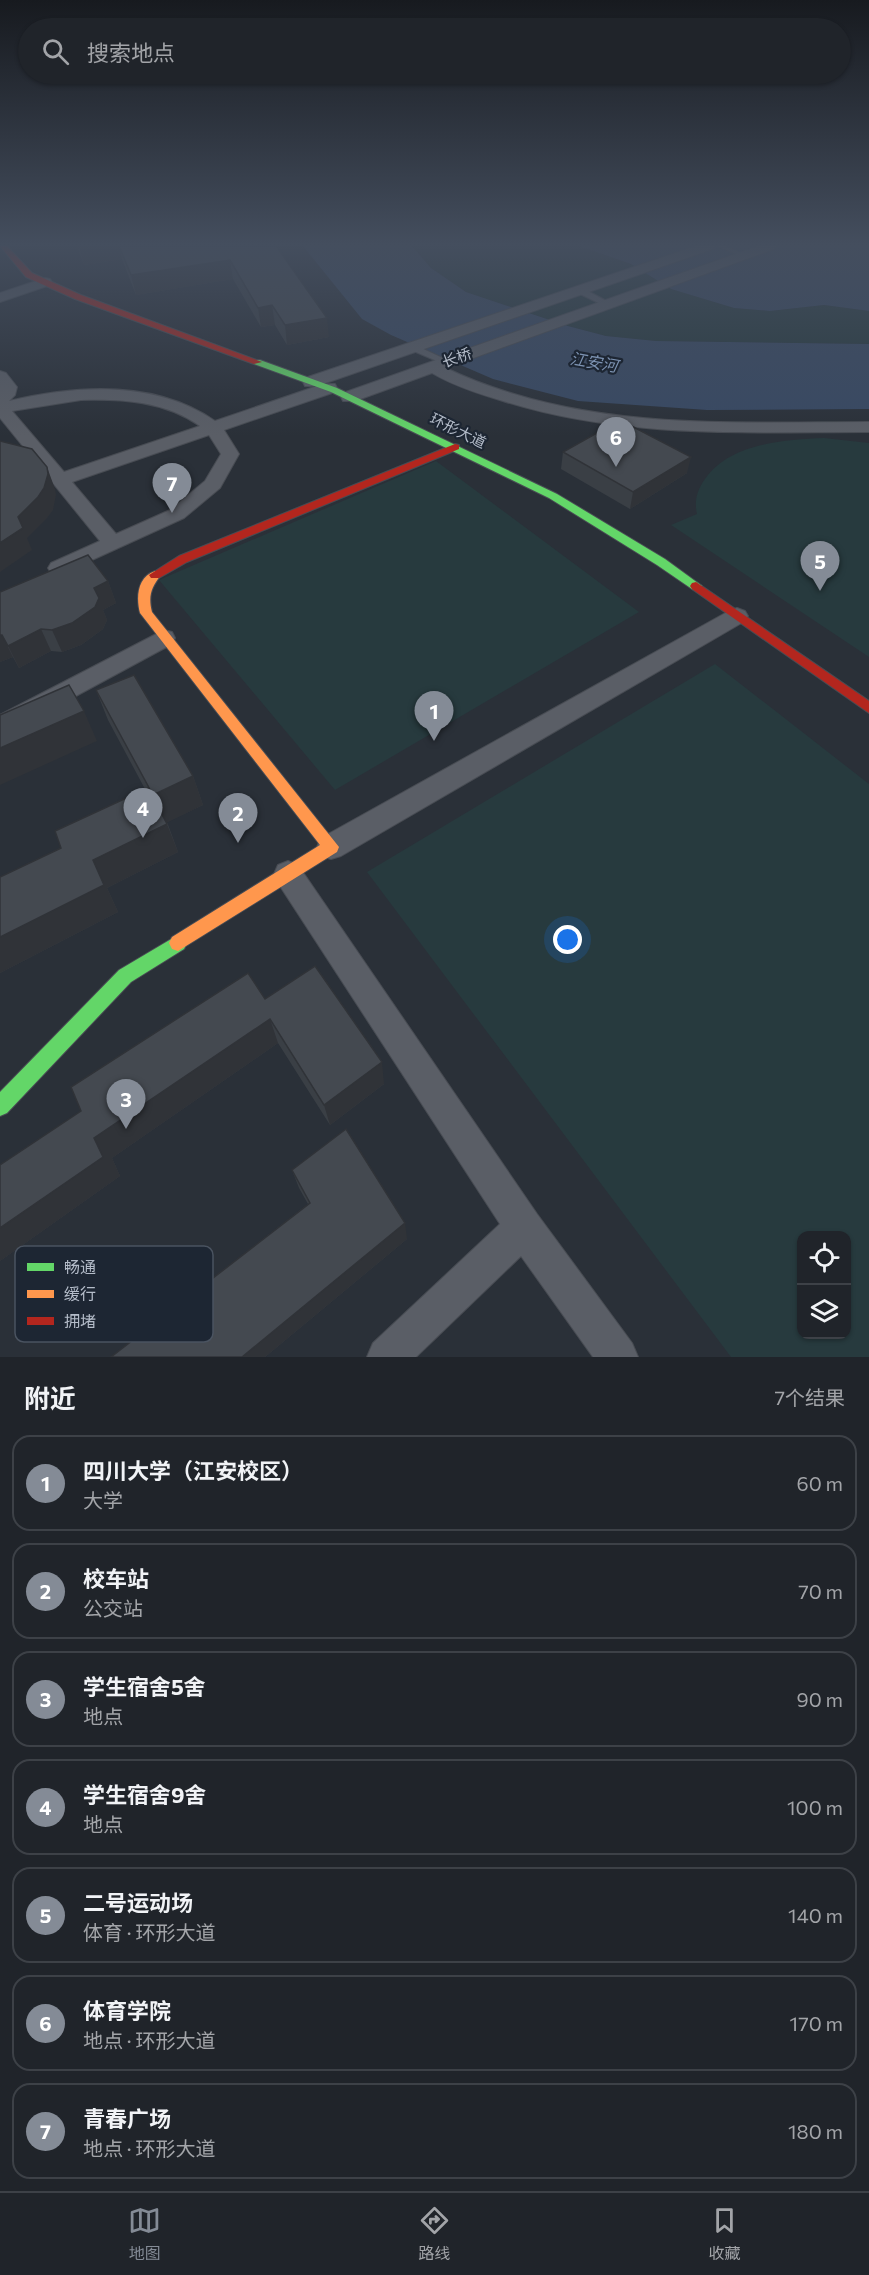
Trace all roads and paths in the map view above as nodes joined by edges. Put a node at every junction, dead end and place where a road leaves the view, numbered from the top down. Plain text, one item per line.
1 (112, 309) edge
2 (524, 309) edge
3 (593, 309) edge
4 (414, 347) junction
5 (444, 363) junction
6 (0, 376) edge
7 (311, 382) junction
8 (329, 388) junction
9 (349, 397) junction
10 (0, 405) edge
11 (869, 427) edge
12 (213, 428) junction
13 (455, 447) junction
14 (60, 480) junction
15 (113, 544) junction
16 (37, 578) edge
17 (737, 616) junction
18 (164, 638) junction
19 (869, 708) edge
20 (0, 727) edge
21 (331, 847) junction
22 (288, 874) junction
23 (0, 1106) edge
24 (524, 1227) junction
25 (387, 1357) edge
26 (618, 1357) edge

1 - 7 street, 环形大道
2 - 4 street, 长桥
3 - 5 street, 长桥
4 - 5 lane
4 - 7 street, 长桥
5 - 9 street, 长桥
5 - 11 street
6 - 10 street
7 - 8 street, 环形大道
8 - 9 street, 环形大道
8 - 12 street
9 - 13 street, 环形大道
10 - 12 street
10 - 14 street
12 - 14 street
12 - 15 street
13 - 17 street, 环形大道
13 - 18 street
14 - 15 street
15 - 16 street
17 - 19 street, 环形大道
17 - 21 street
18 - 20 street
18 - 21 street
21 - 22 street
22 - 23 street
22 - 24 street
24 - 25 street
24 - 26 street

